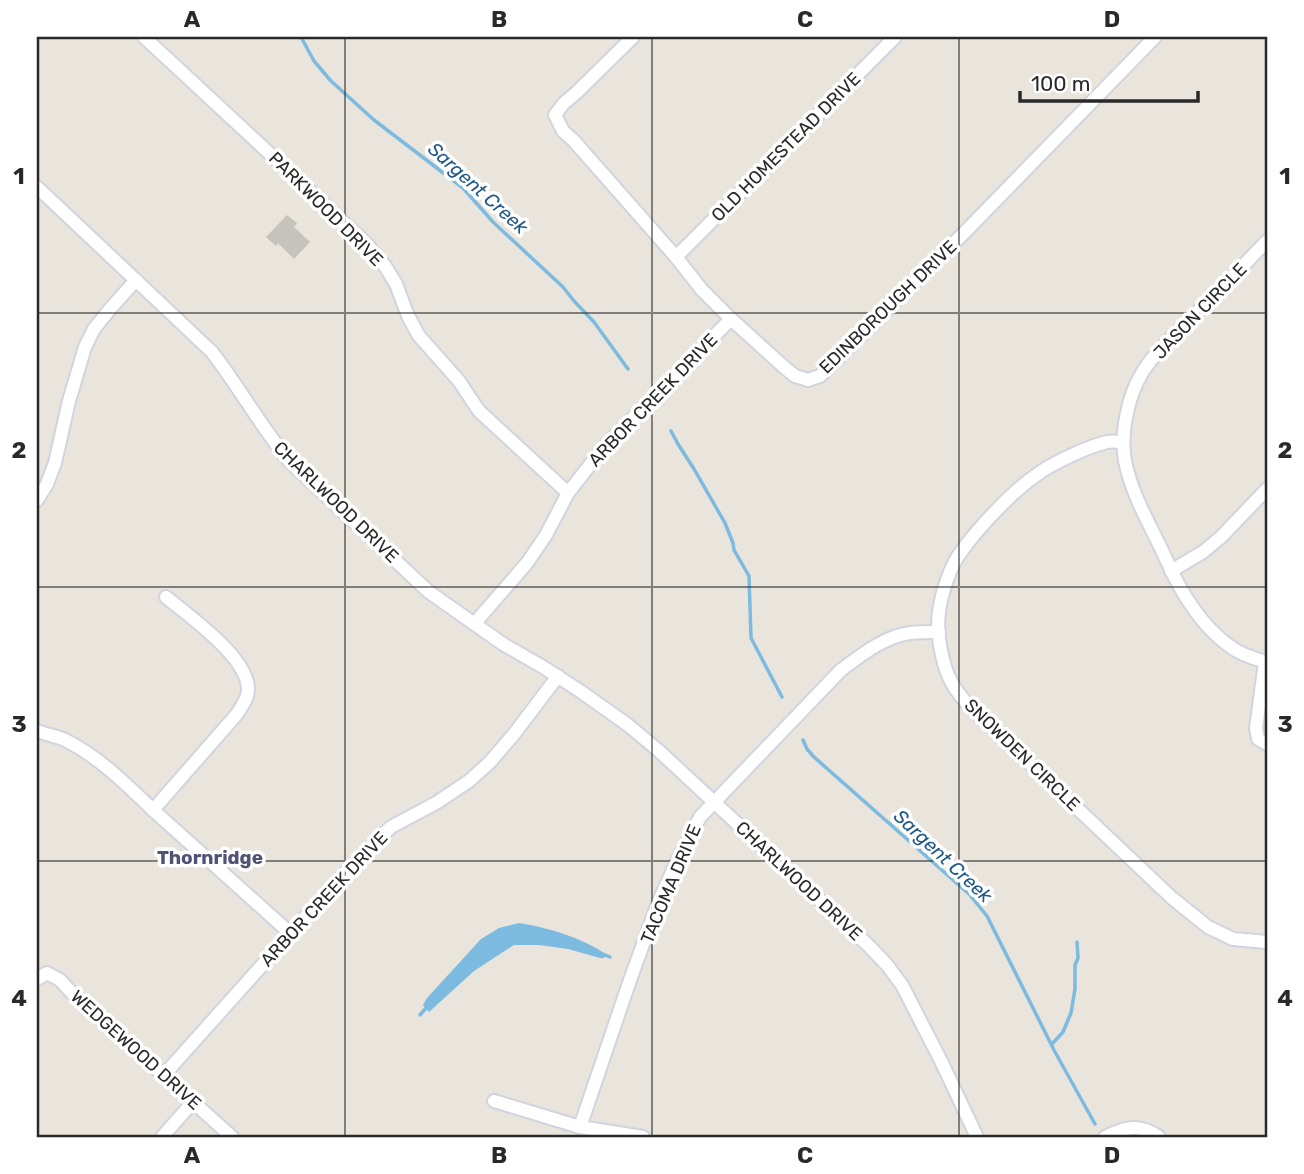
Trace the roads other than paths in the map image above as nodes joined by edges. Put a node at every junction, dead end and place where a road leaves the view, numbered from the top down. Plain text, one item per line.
1 (144, 37) edge
2 (633, 37) edge
3 (895, 37) edge
4 (1155, 37) edge
5 (37, 187) edge
6 (1267, 241) edge
7 (676, 257) junction
8 (136, 280) junction
9 (731, 319) junction
10 (1124, 442) junction
11 (1267, 489) edge
12 (568, 493) junction
13 (37, 500) edge
14 (1171, 571) junction
15 (166, 597) dead end
16 (474, 624) junction
17 (939, 632) junction
18 (1266, 662) edge
19 (558, 676) junction
20 (37, 732) edge
21 (1267, 744) edge
22 (714, 802) junction
23 (153, 810) junction
24 (290, 933) junction
25 (1267, 942) edge
26 (37, 979) edge
27 (163, 1076) junction
28 (494, 1101) dead end
29 (192, 1102) junction
30 (580, 1127) junction
31 (162, 1137) edge
32 (232, 1137) edge
33 (643, 1137) edge
34 (977, 1137) edge
35 (1105, 1137) edge
36 (1159, 1137) edge

1 - 12 street, PARKWOOD DRIVE
2 - 7 street, EDINBOROUGH DRIVE
3 - 7 street, OLD HOMESTEAD DRIVE
4 - 9 street, EDINBOROUGH DRIVE
5 - 8 street, CHARLWOOD DRIVE
6 - 10 street, JASON CIRCLE
7 - 9 street, EDINBOROUGH DRIVE
8 - 13 street
8 - 16 street, CHARLWOOD DRIVE
9 - 12 street, ARBOR CREEK DRIVE
10 - 14 street, JASON CIRCLE
10 - 17 street, SNOWDEN CIRCLE
11 - 14 street
12 - 16 street, ARBOR CREEK DRIVE
14 - 18 street, JASON CIRCLE
15 - 23 street
16 - 19 street
17 - 22 street, TACOMA DRIVE
17 - 25 street, SNOWDEN CIRCLE
18 - 21 street
19 - 22 street, CHARLWOOD DRIVE
19 - 24 street, ARBOR CREEK DRIVE
20 - 23 street
22 - 30 street, TACOMA DRIVE
22 - 34 street, CHARLWOOD DRIVE
23 - 24 street
24 - 27 street, ARBOR CREEK DRIVE
26 - 27 street, WEDGEWOOD DRIVE
27 - 29 street, WEDGEWOOD DRIVE
28 - 30 street
29 - 31 street
29 - 32 street, WEDGEWOOD DRIVE
30 - 33 street
35 - 36 street

